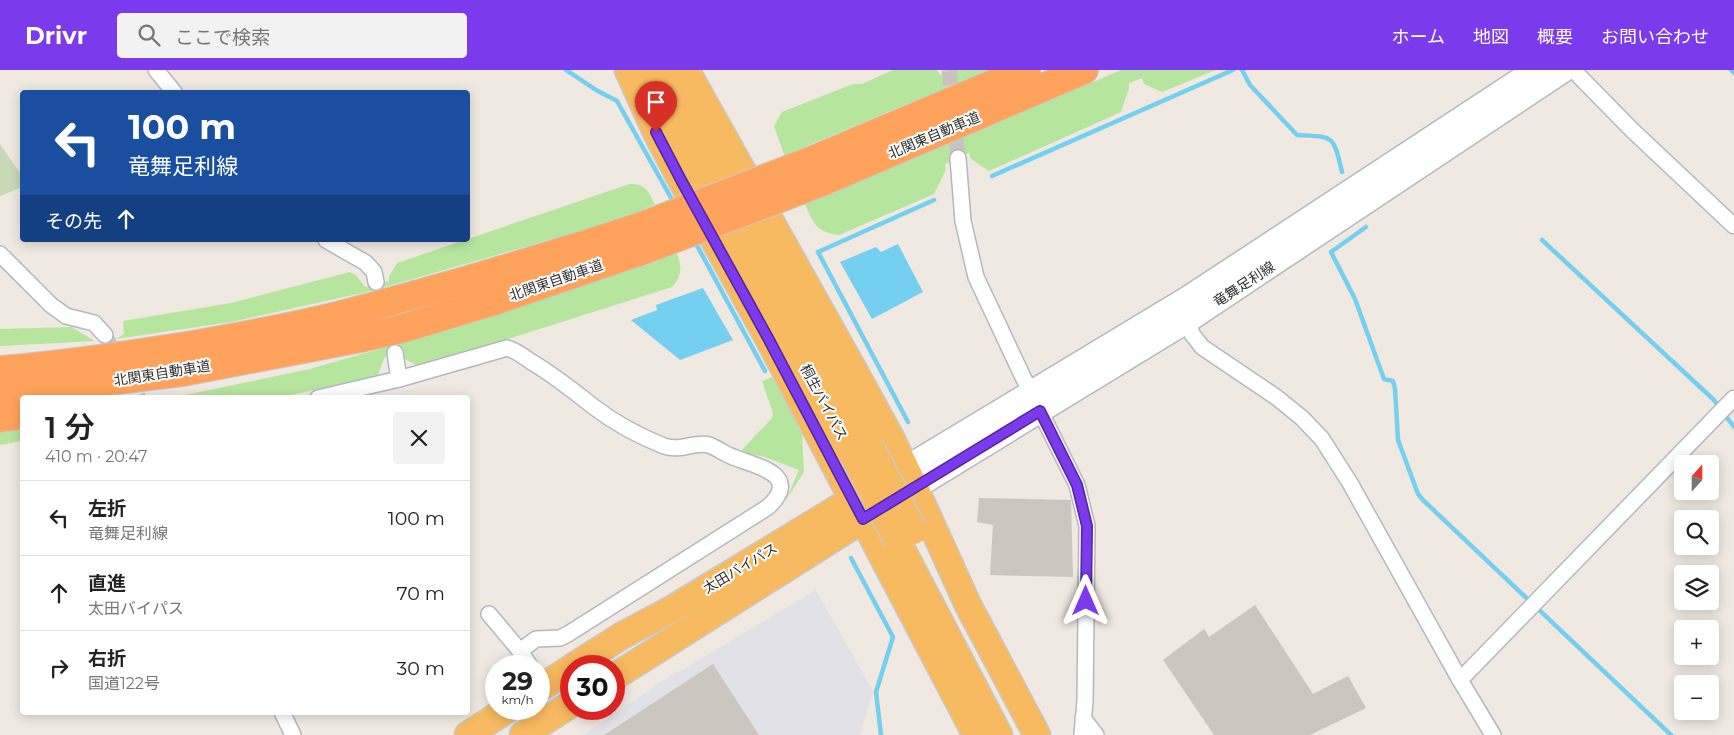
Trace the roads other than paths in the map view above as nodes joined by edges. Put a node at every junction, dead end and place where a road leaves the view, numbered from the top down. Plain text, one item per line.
1 (156, 70) edge
2 (628, 70) edge
3 (645, 70) edge
4 (668, 70) edge
5 (686, 70) edge
6 (1026, 70) edge
7 (1084, 70) edge
8 (1534, 70) edge
9 (1572, 73) edge
10 (172, 90) edge
11 (958, 158) tunnel mouth
12 (818, 171) junction
13 (1734, 226) edge
14 (645, 238) junction
15 (329, 242) edge
16 (0, 254) edge
17 (376, 282) dead end
18 (1187, 298) junction
19 (1188, 321) junction
20 (105, 335) tunnel mouth
21 (361, 338) junction
22 (395, 353) dead end
23 (0, 370) edge
24 (399, 379) junction
25 (0, 394) edge
26 (131, 395) edge
27 (331, 395) edge
28 (1734, 398) edge
29 (1035, 402) junction
30 (20, 415) edge
31 (0, 418) edge
32 (853, 456) junction
33 (910, 478) junction
34 (858, 509) junction
35 (906, 536) junction
36 (488, 614) dead end
37 (622, 635) junction
38 (520, 652) junction
39 (522, 655) edge
40 (591, 655) edge
41 (625, 669) edge
42 (1460, 680) junction
43 (560, 711) edge
44 (284, 715) edge
45 (1083, 718) junction
46 (491, 720) edge
47 (294, 735) edge
48 (468, 735) edge
49 (523, 735) edge
50 (976, 735) edge
51 (1000, 735) edge
52 (1022, 735) edge
53 (1037, 735) edge
54 (1082, 735) edge
55 (1096, 735) edge
56 (1493, 735) edge

1 - 10 street
2 - 32 highway
3 - 32 highway, 桐生バイパス
4 - 32 highway, 桐生バイパス
5 - 33 highway
6 - 12 highway, 北関東自動車道
7 - 12 highway, 北関東自動車道
8 - 18 main road, 竜舞足利線
9 - 13 street
9 - 19 main road, 竜舞足利線
11 - 29 street
12 - 14 highway, 北関東自動車道, bridge
14 - 21 highway, 北関東自動車道
14 - 23 highway, 北関東自動車道
15 - 17 street
16 - 20 street
18 - 19 street
18 - 29 main road, 竜舞足利線
19 - 29 main road, 竜舞足利線
19 - 42 street
21 - 25 highway, 北関東自動車道
21 - 26 highway
22 - 24 street
24 - 27 street
24 - 38 street
28 - 42 street
29 - 33 main road, 竜舞足利線
29 - 45 street
30 - 31 highway
32 - 34 highway
32 - 35 highway, 桐生バイパス, bridge
32 - 37 highway
33 - 34 highway, 太田バイパス
33 - 53 highway
34 - 37 highway, 太田バイパス
34 - 41 highway, 太田バイパス
34 - 50 highway
35 - 51 highway, 桐生バイパス
35 - 52 highway, 桐生バイパス
36 - 38 street
37 - 40 highway, 太田バイパス
38 - 39 street
42 - 56 street
43 - 49 highway
44 - 47 street
45 - 54 street
45 - 55 street
46 - 48 highway

